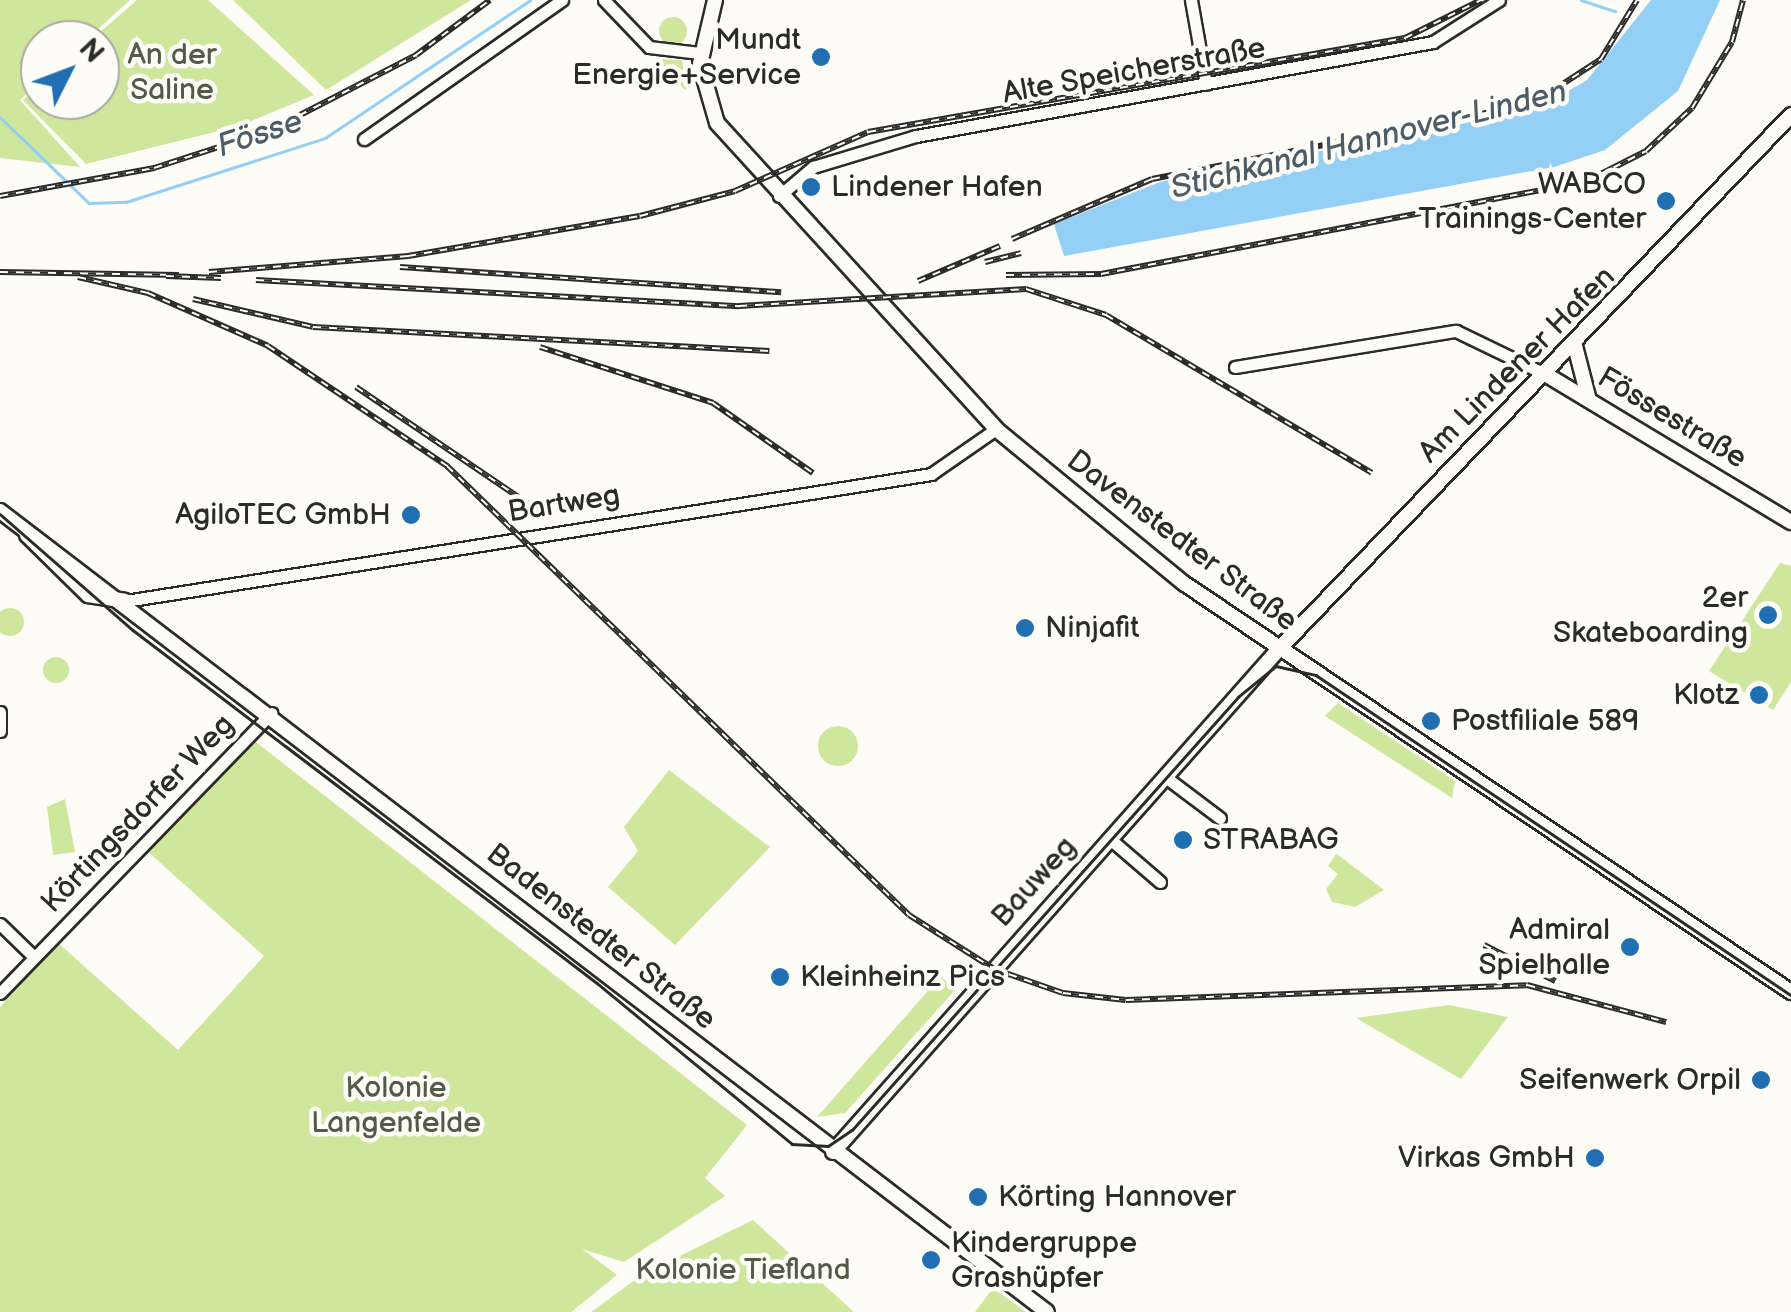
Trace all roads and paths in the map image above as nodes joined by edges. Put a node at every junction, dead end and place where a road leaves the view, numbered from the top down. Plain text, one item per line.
1 (562, 0) edge
2 (604, 0) edge
3 (715, 0) edge
4 (1191, 0) edge
5 (1499, 0) edge
6 (700, 53) junction
7 (1206, 84) junction
8 (1791, 115) edge
9 (364, 139) dead end
10 (779, 196) junction
11 (1575, 346) junction
12 (1235, 366) dead end
13 (1547, 375) junction
14 (1589, 400) junction
15 (996, 429) junction
16 (0, 511) edge
17 (1791, 522) edge
18 (125, 601) junction
19 (1278, 650) junction
20 (0, 712) edge
21 (271, 713) junction
22 (0, 731) edge
23 (1164, 776) junction
24 (1220, 818) dead end
25 (1110, 839) junction
26 (1160, 882) dead end
27 (0, 924) edge
28 (34, 957) junction
29 (1791, 992) edge
30 (0, 993) edge
31 (833, 1152) junction
32 (1047, 1312) edge

1 - 9 street
2 - 6 street
3 - 6 street
4 - 7 street
5 - 7 street, Alte Speicherstraße
6 - 10 street, Davenstedter Straße
7 - 10 street, Alte Speicherstraße
8 - 11 street, Am Lindener Hafen
10 - 15 street, Davenstedter Straße
11 - 13 street, Am Lindener Hafen
11 - 14 street
12 - 13 street, Fössestraße
13 - 14 street, Fössestraße
13 - 19 street, Am Lindener Hafen
14 - 17 street, Fössestraße
15 - 18 street, Bartweg
15 - 19 street, Davenstedter Straße
16 - 18 street, Badenstedter Straße
18 - 21 street, Badenstedter Straße
19 - 23 street, Bauweg
19 - 29 street, Davenstedter Straße
20 - 22 street
21 - 28 street, Körtingsdorfer Weg
21 - 31 street, Badenstedter Straße
23 - 24 street
23 - 25 street, Bauweg
25 - 26 street
25 - 31 street, Bauweg
27 - 28 street
28 - 30 street, Körtingsdorfer Weg
31 - 32 street, Badenstedter Straße

